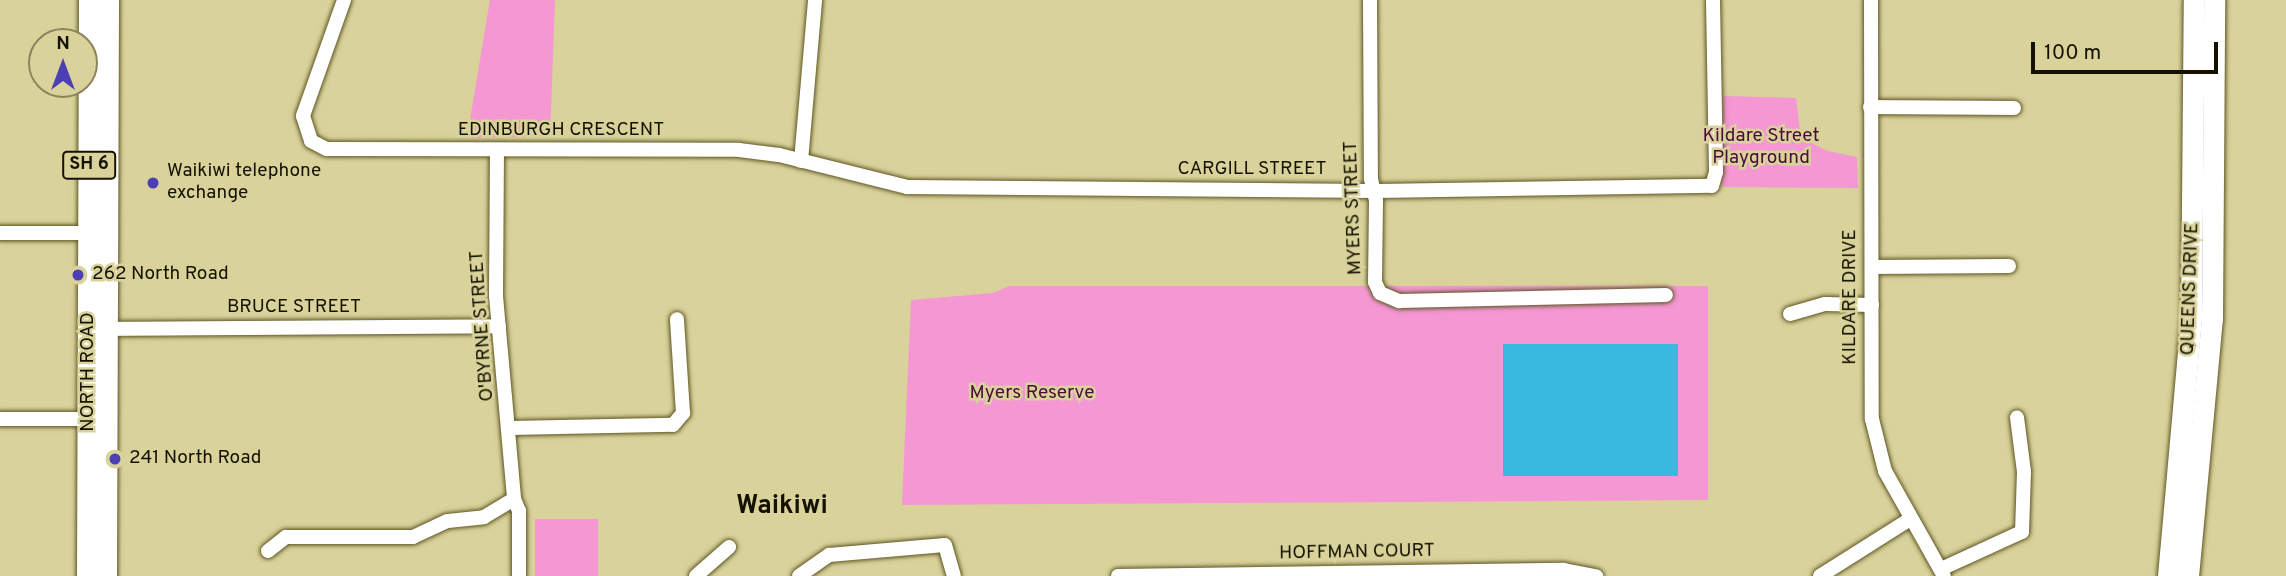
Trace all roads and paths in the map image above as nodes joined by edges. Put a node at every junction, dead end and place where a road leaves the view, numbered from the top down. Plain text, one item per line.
1 (90, 0) edge
2 (107, 0) edge
3 (344, 0) edge
4 (815, 0) edge
5 (1370, 0) edge
6 (1713, 0) edge
7 (1871, 0) edge
8 (2194, 0) edge
9 (2214, 0) edge
10 (1870, 107) junction
11 (2014, 108) dead end
12 (497, 150) junction
13 (801, 161) junction
14 (1374, 191) junction
15 (0, 233) edge
16 (98, 233) junction
17 (2009, 266) dead end
18 (1872, 267) junction
19 (1665, 295) dead end
20 (1872, 304) junction
21 (1790, 314) dead end
22 (677, 319) dead end
23 (2202, 319) junction
24 (499, 326) junction
25 (97, 329) junction
26 (2017, 417) dead end
27 (0, 419) edge
28 (97, 419) junction
29 (510, 428) junction
30 (514, 499) junction
31 (1910, 519) junction
32 (729, 547) dead end
33 (268, 551) dead end
34 (1943, 572) edge
35 (88, 576) edge
36 (105, 576) edge
37 (519, 576) edge
38 (696, 576) edge
39 (799, 576) edge
40 (954, 576) edge
41 (1118, 576) edge
42 (1596, 576) edge
43 (1820, 576) edge
44 (2168, 576) edge
45 (2188, 576) edge

1 - 16 main road, NORTH ROAD / SH 6
2 - 16 main road, NORTH ROAD / SH 6
3 - 12 street, EDINBURGH CRESCENT
4 - 13 street
5 - 14 street, MYERS STREET
6 - 14 street, CARGILL STREET
7 - 10 street, KILDARE DRIVE
8 - 23 main road, QUEENS DRIVE
9 - 23 main road, QUEENS DRIVE
10 - 11 street
10 - 18 street, KILDARE DRIVE
12 - 13 street, EDINBURGH CRESCENT
12 - 24 street, O'BYRNE STREET
13 - 14 street, CARGILL STREET
14 - 19 street, MYERS STREET
15 - 16 street
16 - 25 main road, NORTH ROAD / SH 6
17 - 18 street
18 - 20 street, KILDARE DRIVE
20 - 21 street
20 - 31 street, KILDARE DRIVE
22 - 29 street
23 - 44 main road, QUEENS DRIVE
23 - 45 main road, QUEENS DRIVE
24 - 25 street, BRUCE STREET
24 - 29 street, O'BYRNE STREET
25 - 28 main road, NORTH ROAD / SH 6
26 - 34 street
27 - 28 street
28 - 35 main road, NORTH ROAD / SH 6
28 - 36 main road, NORTH ROAD / SH 6
29 - 30 street, O'BYRNE STREET
30 - 33 street
30 - 37 street, O'BYRNE STREET
31 - 34 street, KILDARE DRIVE
31 - 43 street
32 - 38 street
39 - 40 street
41 - 42 street, HOFFMAN COURT

